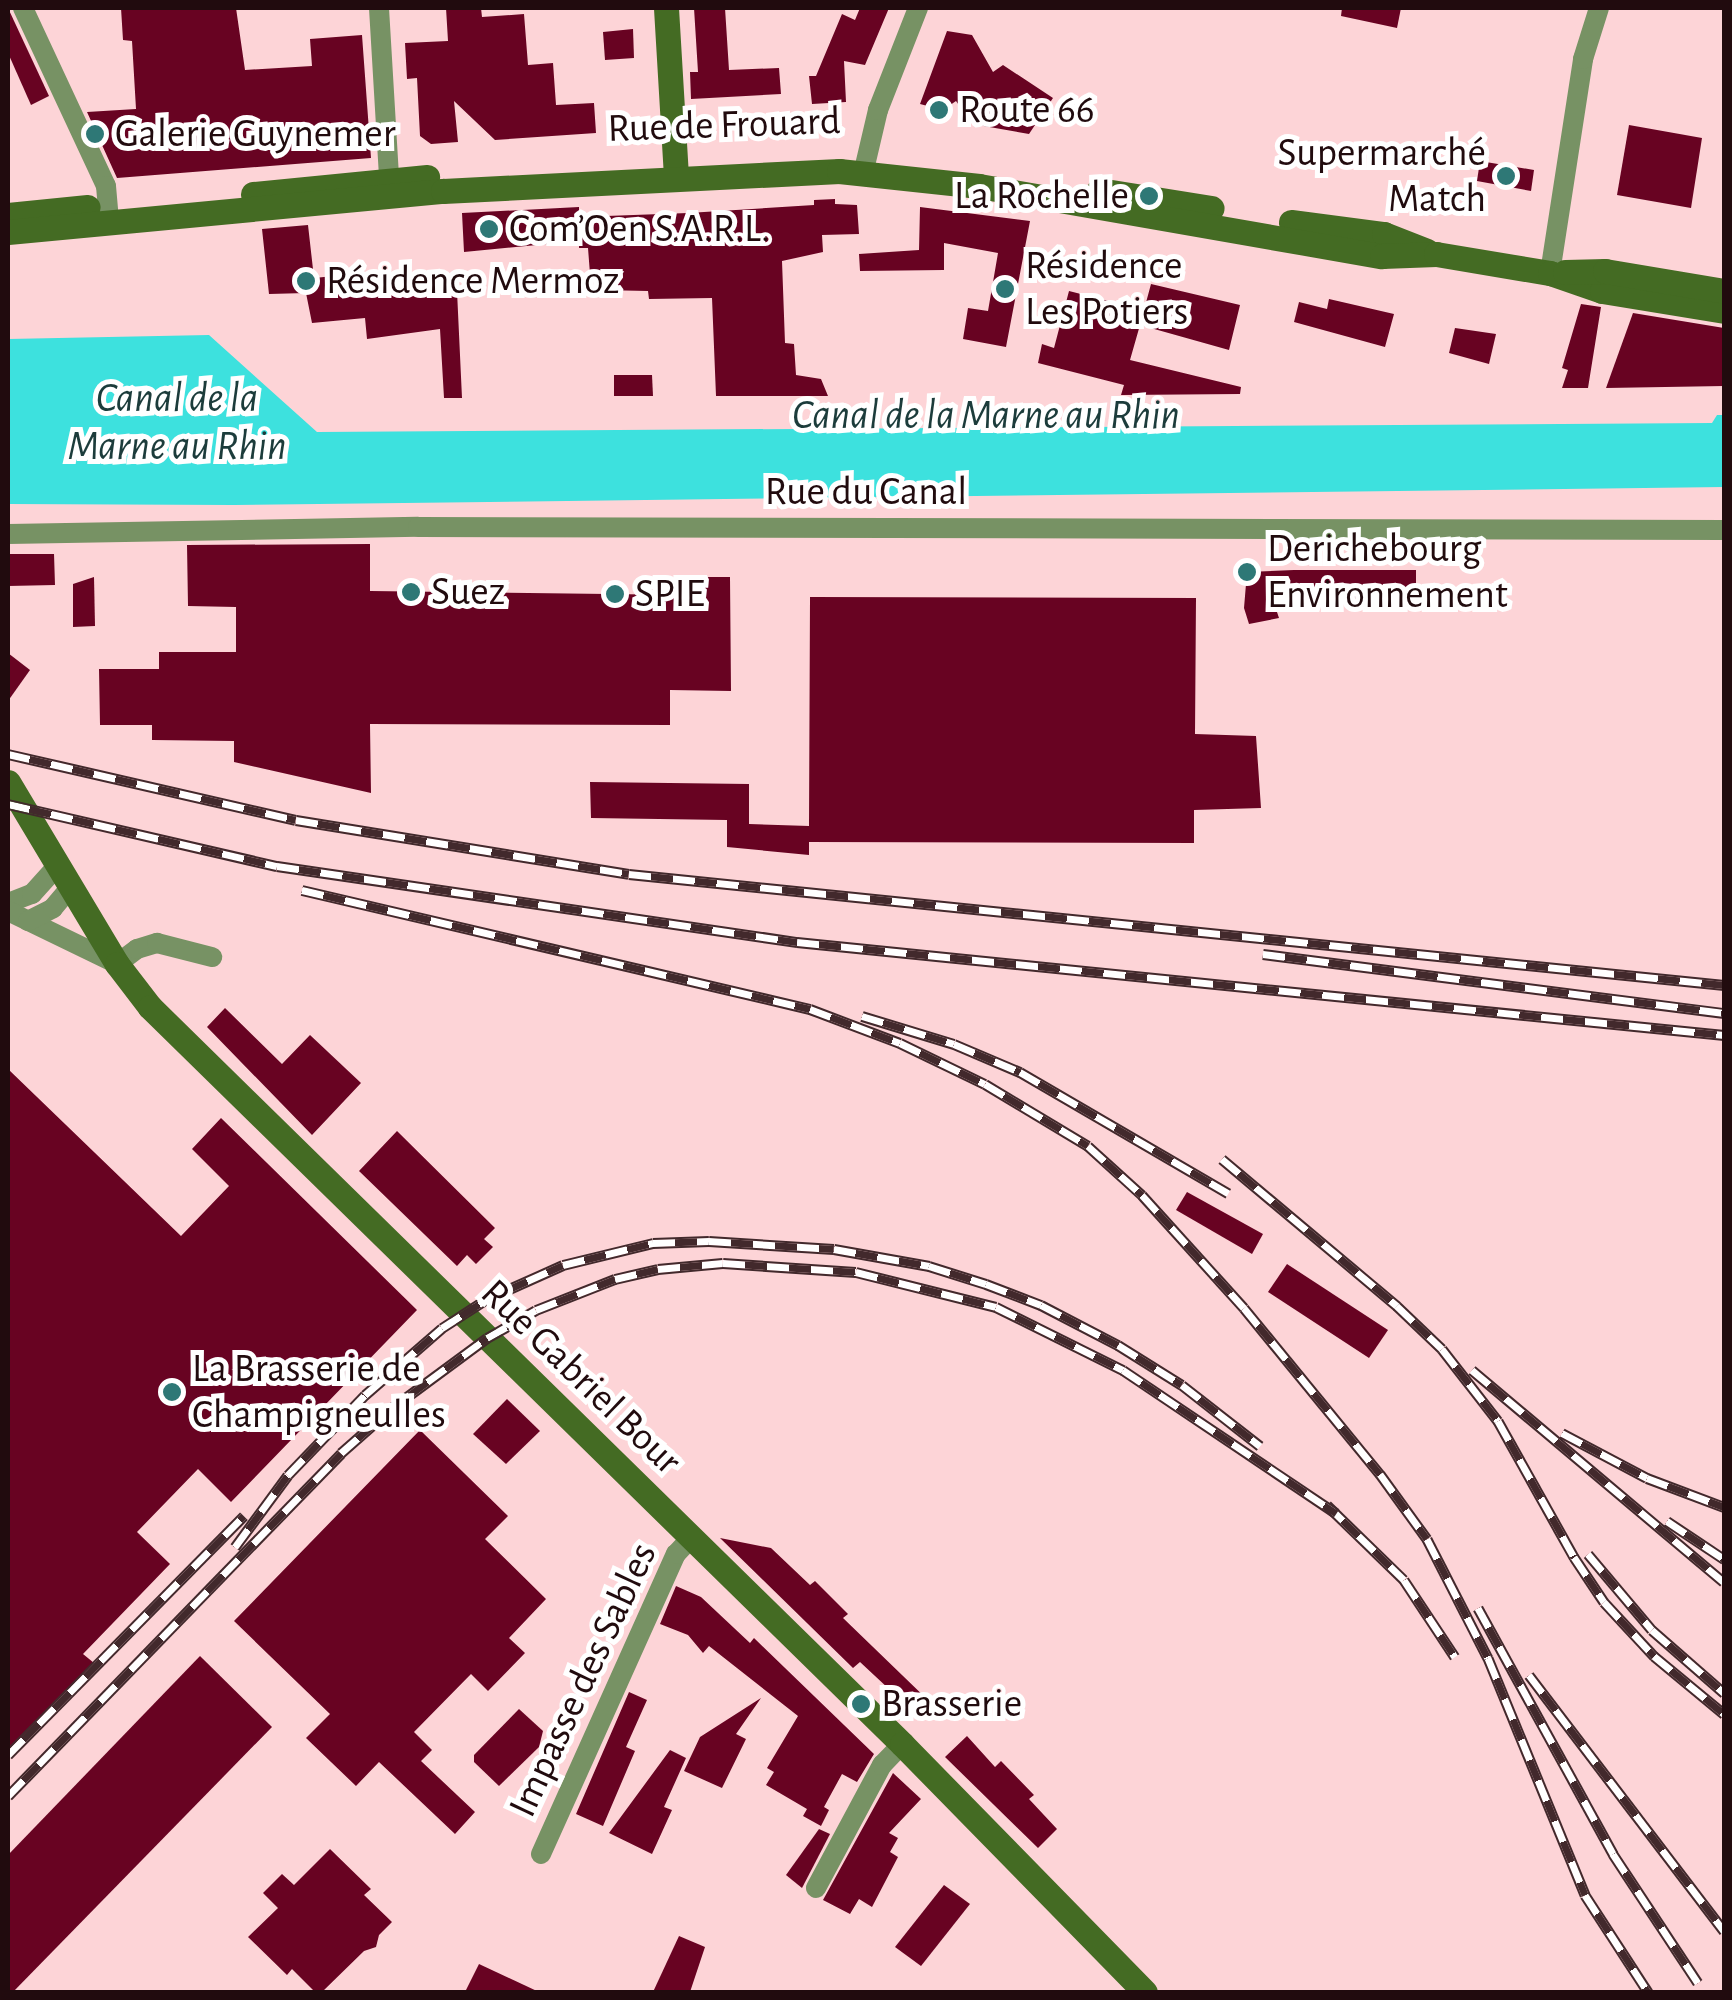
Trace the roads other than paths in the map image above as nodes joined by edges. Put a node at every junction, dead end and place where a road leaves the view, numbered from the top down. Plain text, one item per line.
1 (23, 8) edge
2 (378, 8) edge
3 (666, 8) edge
4 (918, 8) edge
5 (1599, 8) edge
6 (864, 166) junction
7 (676, 170) junction
8 (390, 188) junction
9 (109, 213) junction
10 (8, 215) edge
11 (8, 232) edge
12 (1550, 273) junction
13 (1724, 291) edge
14 (1724, 312) edge
15 (1724, 530) edge
16 (8, 534) edge
17 (8, 782) edge
18 (64, 877) junction
19 (8, 903) edge
20 (8, 911) edge
21 (28, 921) junction
22 (212, 957) dead end
23 (117, 964) junction
24 (692, 1537) junction
25 (902, 1744) junction
26 (541, 1854) dead end
27 (816, 1888) dead end
28 (1145, 1992) edge

1 - 9 street
2 - 8 street
3 - 7 main road
4 - 6 street
5 - 12 street
6 - 7 main road, Rue de Frouard
6 - 12 main road, Rue de Frouard
7 - 8 main road, Rue de Frouard
8 - 9 main road, Rue de Frouard
9 - 10 main road, Rue de Frouard
9 - 11 main road, Rue de Frouard
12 - 13 main road, Rue de Frouard
12 - 14 main road, Rue de Frouard
15 - 16 street, Rue du Canal
17 - 18 main road, Rue Gabriel Bour
18 - 19 street
18 - 21 street
18 - 23 main road, Rue Gabriel Bour
20 - 21 street
21 - 23 street
22 - 23 street
23 - 24 main road, Rue Gabriel Bour
24 - 25 main road, Rue Gabriel Bour
24 - 26 street, Impasse des Sables
25 - 27 street
25 - 28 main road, Rue Gabriel Bour

